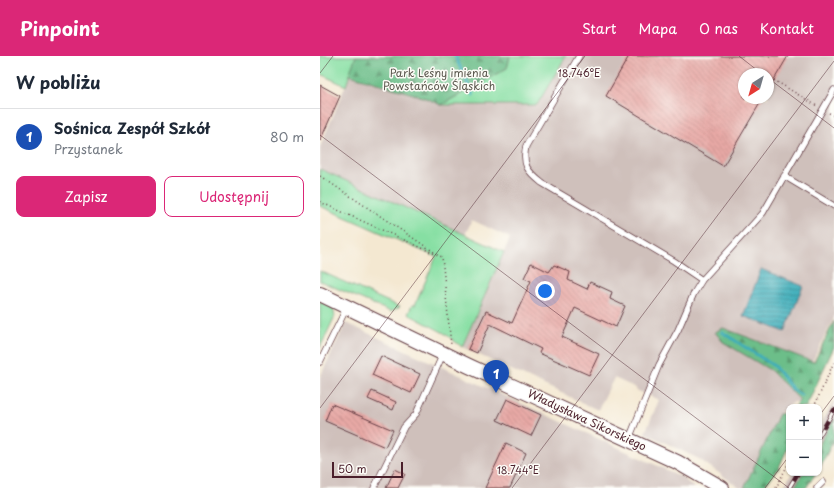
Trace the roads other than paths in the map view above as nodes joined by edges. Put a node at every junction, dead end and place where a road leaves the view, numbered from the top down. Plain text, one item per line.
1 (579, 56) edge
2 (834, 90) edge
3 (784, 176) junction
4 (834, 206) edge
5 (702, 280) junction
6 (320, 294) edge
7 (347, 307) junction
8 (447, 349) junction
9 (320, 362) edge
10 (628, 440) junction
11 (824, 482) dead end
12 (374, 488) edge
13 (722, 488) edge
14 (817, 488) edge

1 - 5 lane
2 - 3 lane
3 - 4 lane
3 - 5 lane
5 - 10 lane
6 - 7 street, Władysława Sikorskiego
7 - 8 street, Władysława Sikorskiego
7 - 9 lane
8 - 10 street, Władysława Sikorskiego
8 - 12 lane
10 - 13 street, Władysława Sikorskiego
11 - 14 lane

